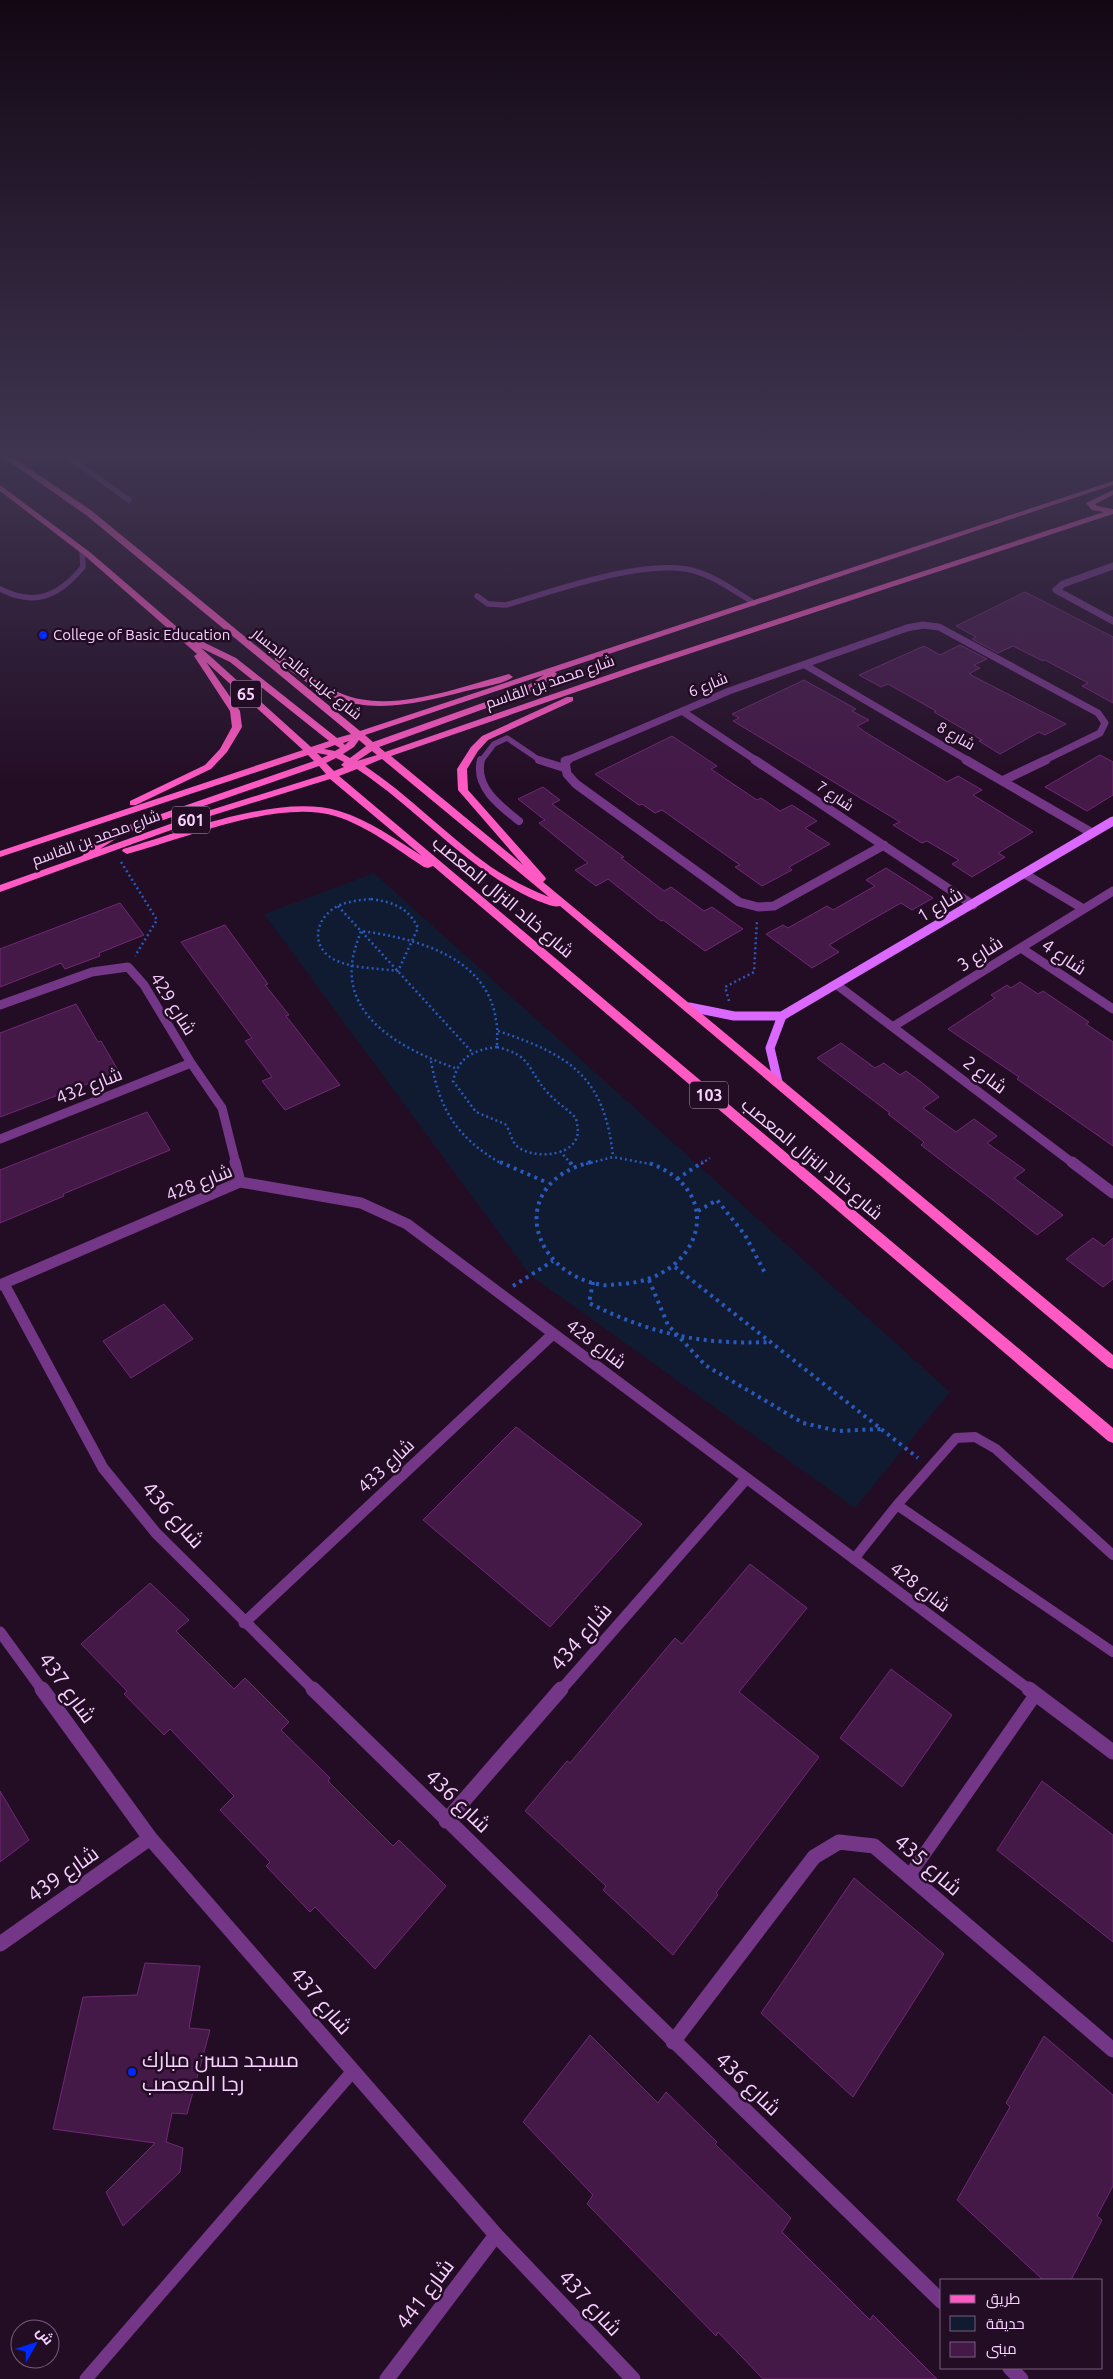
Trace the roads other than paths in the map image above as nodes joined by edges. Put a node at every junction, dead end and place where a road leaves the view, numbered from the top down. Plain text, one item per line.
1 (83, 563) edge
2 (97, 563) edge
3 (151, 563) edge
4 (874, 563) edge
5 (955, 563) edge
6 (1113, 566) edge
7 (0, 590) edge
8 (477, 596) dead end
9 (754, 603) junction
10 (1113, 621) edge
11 (228, 626) junction
12 (185, 638) junction
13 (596, 656) junction
14 (805, 665) junction
15 (637, 668) junction
16 (558, 669) junction
17 (682, 711) junction
18 (359, 734) junction
19 (333, 742) junction
20 (372, 746) junction
21 (308, 750) junction
22 (343, 752) junction
23 (362, 753) junction
24 (383, 756) junction
25 (320, 762) junction
26 (356, 763) junction
27 (564, 768) junction
28 (332, 775) junction
29 (1004, 780) junction
30 (520, 821) dead end
31 (1113, 821) edge
32 (80, 828) junction
33 (1092, 834) junction
34 (884, 845) junction
35 (0, 854) edge
36 (83, 859) junction
37 (1025, 874) junction
38 (34, 877) junction
39 (0, 889) edge
40 (1113, 891) edge
41 (471, 893) junction
42 (973, 905) junction
43 (1082, 908) junction
44 (568, 909) junction
45 (1022, 948) junction
46 (837, 985) junction
47 (0, 1006) edge
48 (689, 1007) junction
49 (1113, 1009) edge
50 (782, 1016) junction
51 (894, 1026) junction
52 (191, 1063) junction
53 (778, 1082) junction
54 (0, 1139) edge
55 (240, 1182) junction
56 (1113, 1192) edge
57 (2, 1284) edge
58 (553, 1334) junction
59 (1113, 1363) edge
60 (1113, 1437) edge
61 (746, 1479) junction
62 (897, 1505) junction
63 (1113, 1555) edge
64 (854, 1559) junction
65 (244, 1623) junction
66 (0, 1632) edge
67 (1113, 1652) edge
68 (1036, 1694) junction
69 (1113, 1752) edge
70 (446, 1821) junction
71 (150, 1838) junction
72 (909, 1876) junction
73 (0, 1944) edge
74 (673, 2042) junction
75 (1113, 2050) edge
76 (353, 2071) junction
77 (496, 2235) junction
78 (940, 2300) edge
79 (1011, 2369) edge
80 (86, 2379) edge
81 (386, 2379) edge
82 (633, 2379) edge
83 (1021, 2379) edge

1 - 7 lane
2 - 12 main road, 65
3 - 11 main road, شارع غريب فالح الجسار / 65
4 - 9 main road, شارع محمد بن القاسم / 601
5 - 15 main road, شارع محمد بن القاسم / 601
6 - 10 street
8 - 9 lane
9 - 13 main road, شارع محمد بن القاسم / 601
11 - 13 main road
11 - 18 main road, شارع غريب فالح الجسار / 65
12 - 19 main road
12 - 21 main road, 65
12 - 32 main road
13 - 16 main road, شارع محمد بن القاسم / 601
14 - 17 street, شارع 6
14 - 29 street, شارع 8
14 - 29 street, شارع 6
15 - 24 main road, شارع محمد بن القاسم / 601
15 - 44 main road
16 - 18 main road, شارع محمد بن القاسم / 601
16 - 20 main road
17 - 27 street, شارع 6
17 - 34 street, شارع 7
18 - 19 main road, شارع محمد بن القاسم / 601
18 - 20 main road, شارع خالد النزال المعصب
18 - 22 main road
19 - 21 main road, شارع محمد بن القاسم / 601
19 - 22 main road
20 - 23 main road
20 - 24 main road, شارع خالد النزال المعصب
21 - 22 main road
21 - 25 main road, شارع خالد النزال المعصب / 103
21 - 32 main road, شارع محمد بن القاسم / 601
22 - 23 main road
22 - 25 main road
22 - 26 main road
23 - 24 main road
23 - 26 main road
24 - 26 main road, شارع محمد بن القاسم / 601
24 - 44 main road, شارع خالد النزال المعصب
25 - 28 main road, شارع خالد النزال المعصب / 103
25 - 36 main road
26 - 28 main road, شارع محمد بن القاسم / 601
26 - 44 main road
27 - 30 lane
27 - 34 street
28 - 36 main road, شارع محمد بن القاسم / 601
28 - 41 main road, شارع خالد النزال المعصب / 103
29 - 33 street, شارع 8
31 - 33 street, شارع 1
32 - 35 main road, شارع محمد بن القاسم / 601
33 - 37 street, شارع 1
34 - 42 street, شارع 7
36 - 38 main road, شارع محمد بن القاسم / 601
37 - 42 street, شارع 1
37 - 43 street
38 - 39 main road, شارع محمد بن القاسم / 601
38 - 41 main road
40 - 43 street, شارع 3
41 - 60 main road, شارع خالد النزال المعصب / 103
42 - 46 street, شارع 1
43 - 45 street, شارع 3
44 - 48 main road, شارع خالد النزال المعصب
45 - 49 street, شارع 4
45 - 51 street, شارع 3
46 - 50 street, شارع 1
46 - 51 street, شارع 2
47 - 52 street, شارع 429
48 - 50 street, شارع 1
48 - 53 main road, شارع خالد النزال المعصب
50 - 53 street
51 - 56 street, شارع 2
52 - 54 street, شارع 432
52 - 55 street, شارع 429
53 - 59 main road, شارع خالد النزال المعصب
55 - 57 street, شارع 428
55 - 58 street, شارع 428
57 - 65 street, شارع 436
58 - 61 street, شارع 428
58 - 65 street, شارع 433
61 - 64 street, شارع 428
61 - 70 street, شارع 434
62 - 63 lane
62 - 64 lane
62 - 67 lane
64 - 68 street, شارع 428
65 - 70 street, شارع 436
66 - 71 street, شارع 437
68 - 69 street, شارع 428
68 - 72 lane
70 - 74 street, شارع 436
71 - 73 street, شارع 439
71 - 76 street, شارع 437
72 - 74 street, شارع 435
72 - 75 street, شارع 435
74 - 78 street, شارع 436
76 - 77 street, شارع 437
76 - 80 lane
77 - 81 street, شارع 441
77 - 82 street, شارع 437
79 - 83 street

